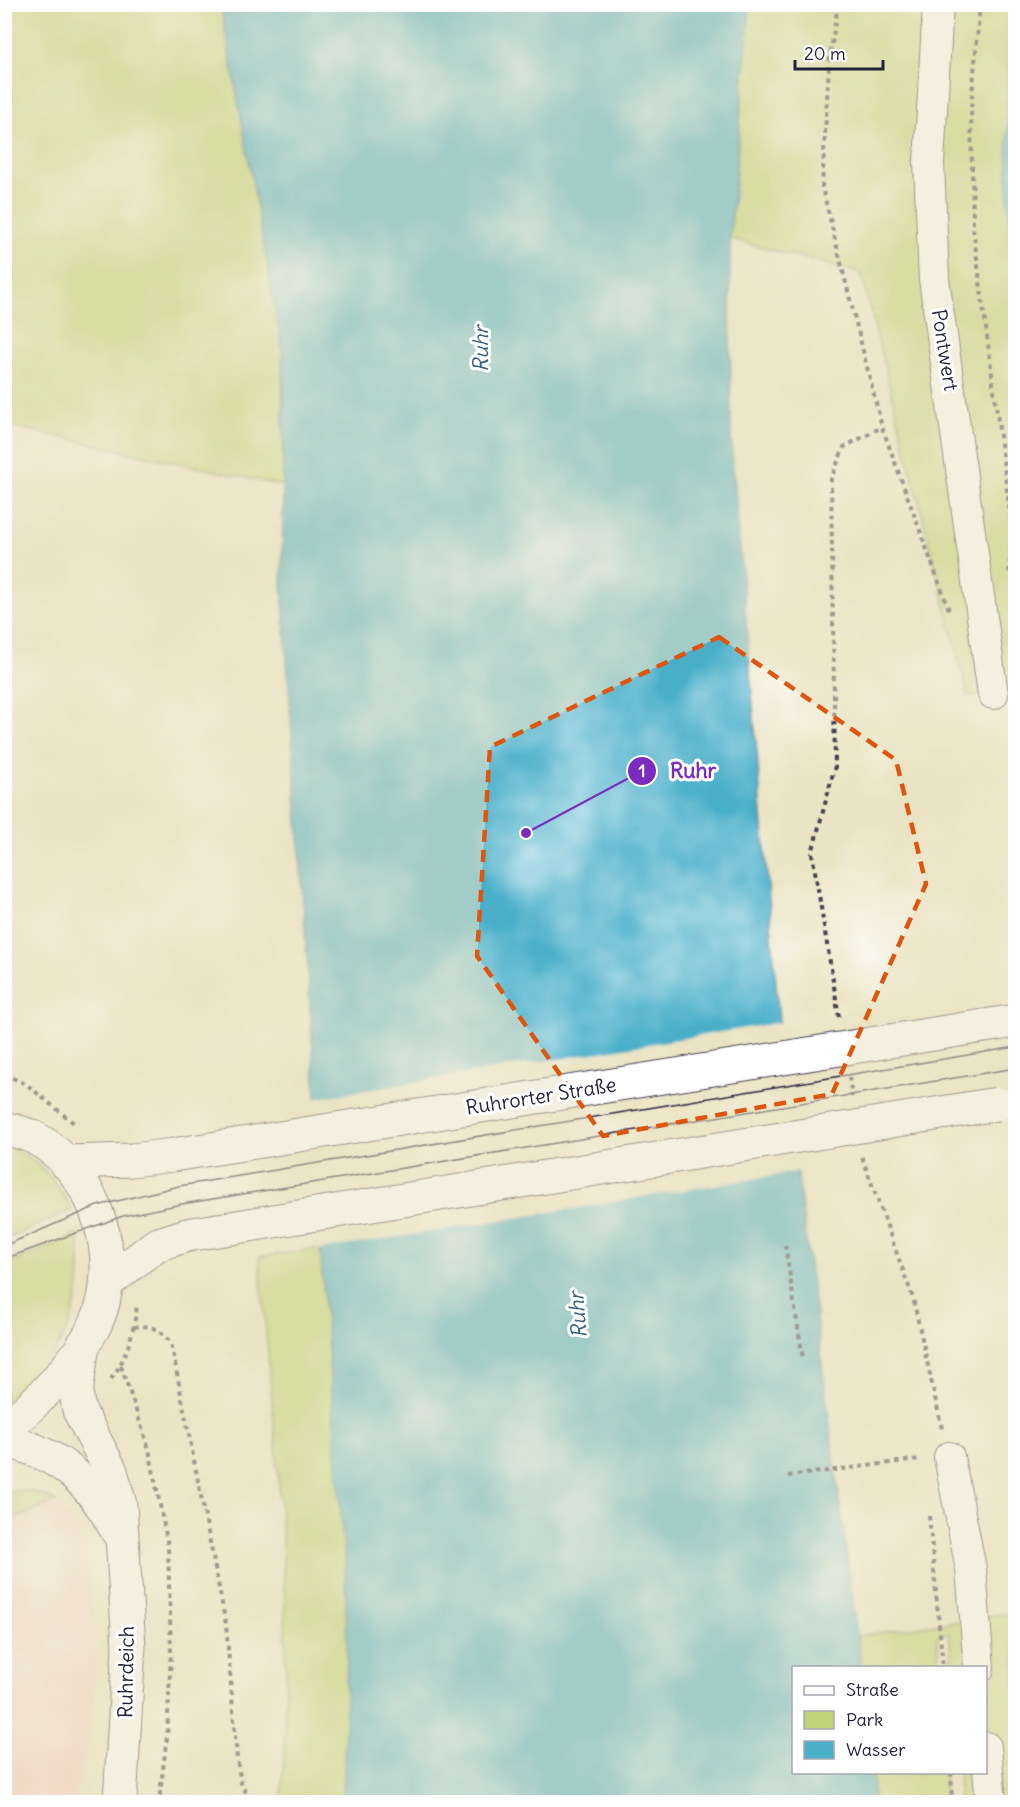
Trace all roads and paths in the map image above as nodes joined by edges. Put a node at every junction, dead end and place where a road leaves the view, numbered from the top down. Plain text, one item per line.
1 (838, 4) edge
2 (938, 4) edge
3 (980, 4) edge
4 (882, 427) junction
5 (1008, 584) dead end
6 (951, 617) dead end
7 (993, 694) dead end
8 (839, 1018) dead end
9 (1000, 1024) edge
10 (847, 1065) dead end
11 (4, 1074) edge
12 (853, 1101) dead end
13 (1006, 1102) edge
14 (4, 1128) edge
15 (78, 1128) dead end
16 (861, 1148) dead end
17 (65, 1162) junction
18 (785, 1245) dead end
19 (108, 1282) junction
20 (82, 1345) junction
21 (803, 1359) dead end
22 (4, 1428) edge
23 (4, 1440) edge
24 (948, 1457) junction
25 (788, 1476) dead end
26 (123, 1542) junction
27 (979, 1666) edge
28 (987, 1761) edge
29 (951, 1774) edge
30 (120, 1803) edge
31 (159, 1803) edge
32 (251, 1803) edge
33 (952, 1803) edge
34 (990, 1803) edge

1 - 4 path
2 - 7 lane, Pontwert
3 - 5 path
4 - 6 path
4 - 8 path
9 - 17 main road, Ruhrorter Straße, bridge
10 - 12 path
11 - 15 path
13 - 19 main road, bridge
14 - 17 main road
16 - 24 path
17 - 19 main road
18 - 21 path
19 - 20 main road
20 - 22 main road
20 - 26 main road, Ruhrdeich
23 - 26 main road, Ruhrdeich
24 - 25 path
24 - 27 lane
26 - 30 main road, Ruhrdeich
28 - 34 lane
29 - 33 path
31 - 32 path

